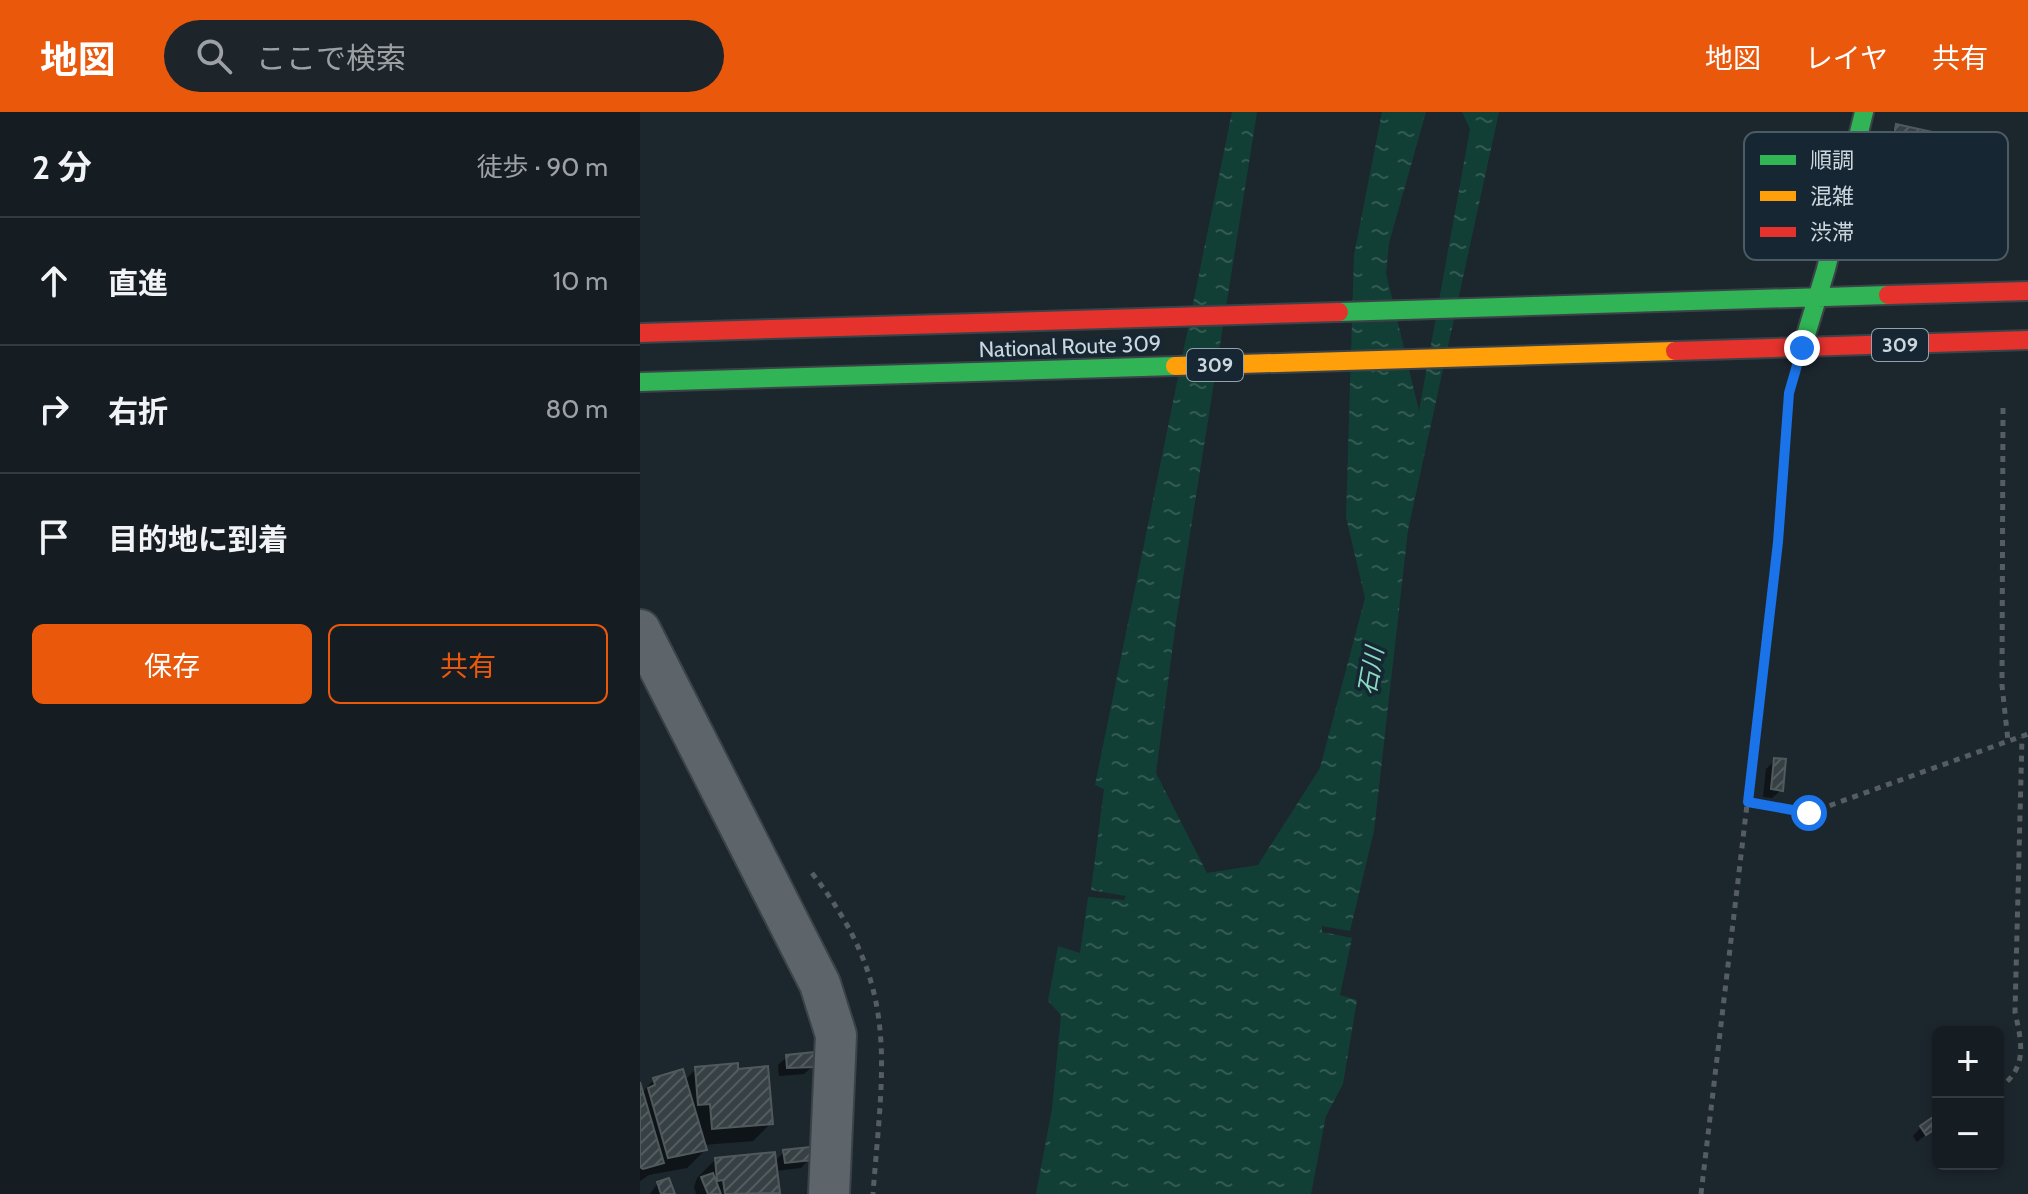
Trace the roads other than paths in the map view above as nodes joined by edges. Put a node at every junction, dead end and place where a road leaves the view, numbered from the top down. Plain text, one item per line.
1 (1864, 112) edge
2 (1859, 132) edge
3 (1826, 260) edge
4 (2028, 291) edge
5 (1816, 298) junction
6 (640, 333) edge
7 (2028, 340) edge
8 (1802, 348) junction
9 (649, 382) edge
10 (640, 630) edge
11 (829, 1194) edge

1 - 2 main road
3 - 5 main road
4 - 5 main road, 309
5 - 6 main road, National Route 309 / 309
5 - 8 main road
7 - 8 main road, 309
8 - 9 main road, National Route 309 / 309
10 - 11 street

